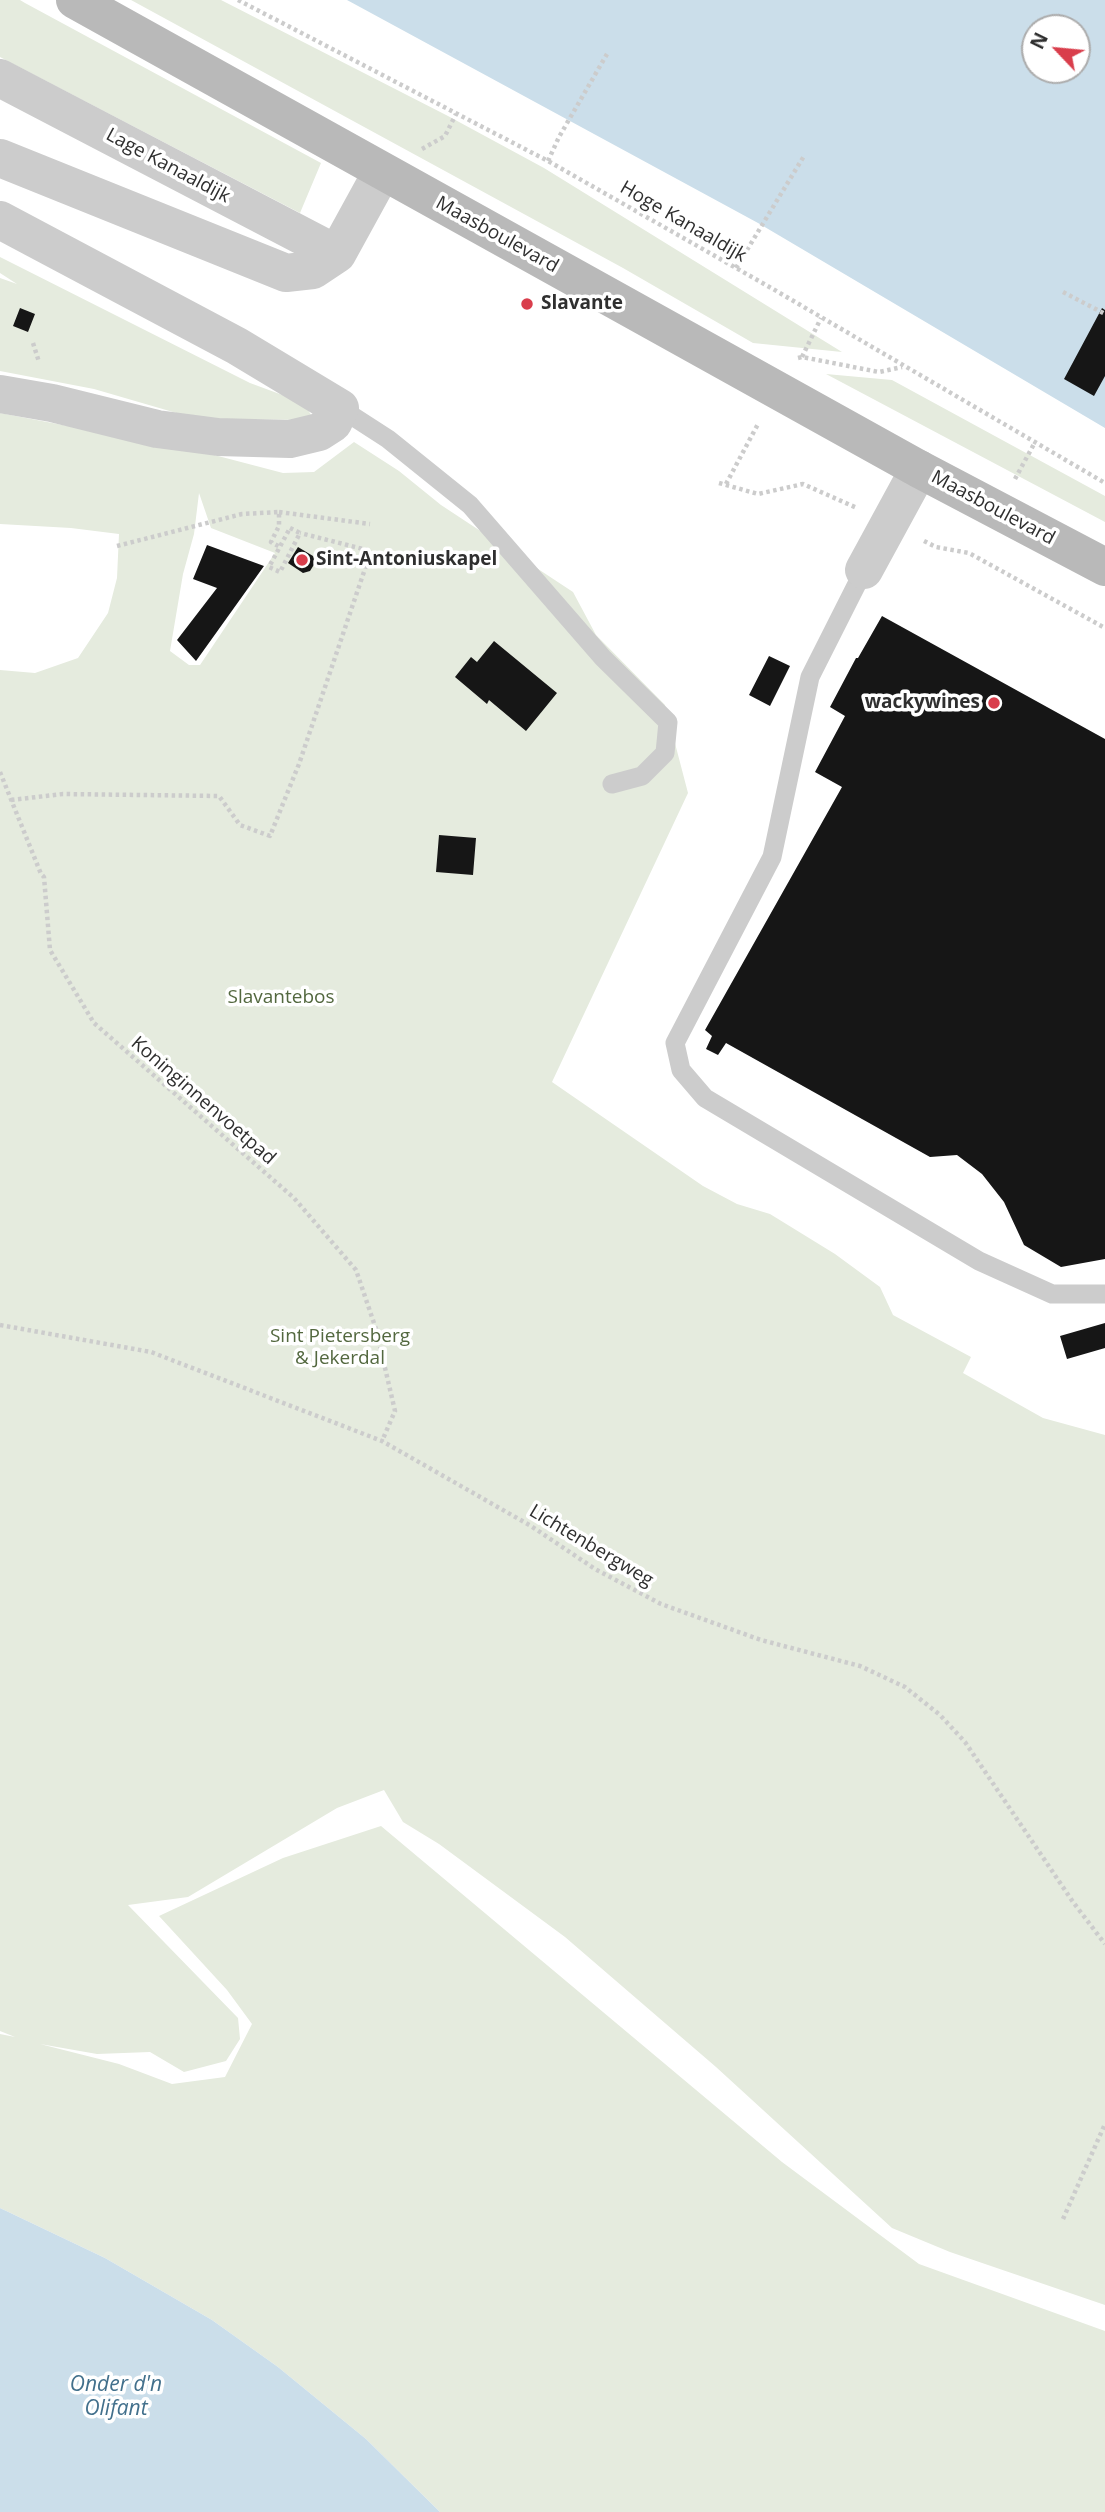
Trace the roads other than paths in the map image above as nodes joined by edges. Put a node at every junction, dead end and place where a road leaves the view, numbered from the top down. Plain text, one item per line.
1 (75, 0) edge
2 (0, 78) edge
3 (0, 158) edge
4 (382, 172) junction
5 (0, 220) edge
6 (337, 254) junction
7 (0, 394) edge
8 (340, 408) junction
9 (919, 469) junction
10 (1105, 567) edge
11 (864, 570) joint
12 (612, 784) dead end
13 (1105, 1294) edge

1 - 4 street, Maasboulevard
2 - 6 street, Lage Kanaaldijk
3 - 6 street
4 - 6 street
4 - 9 street, Maasboulevard
5 - 8 street
7 - 8 street
8 - 12 lane
9 - 10 street, Maasboulevard
9 - 11 street
11 - 13 lane

